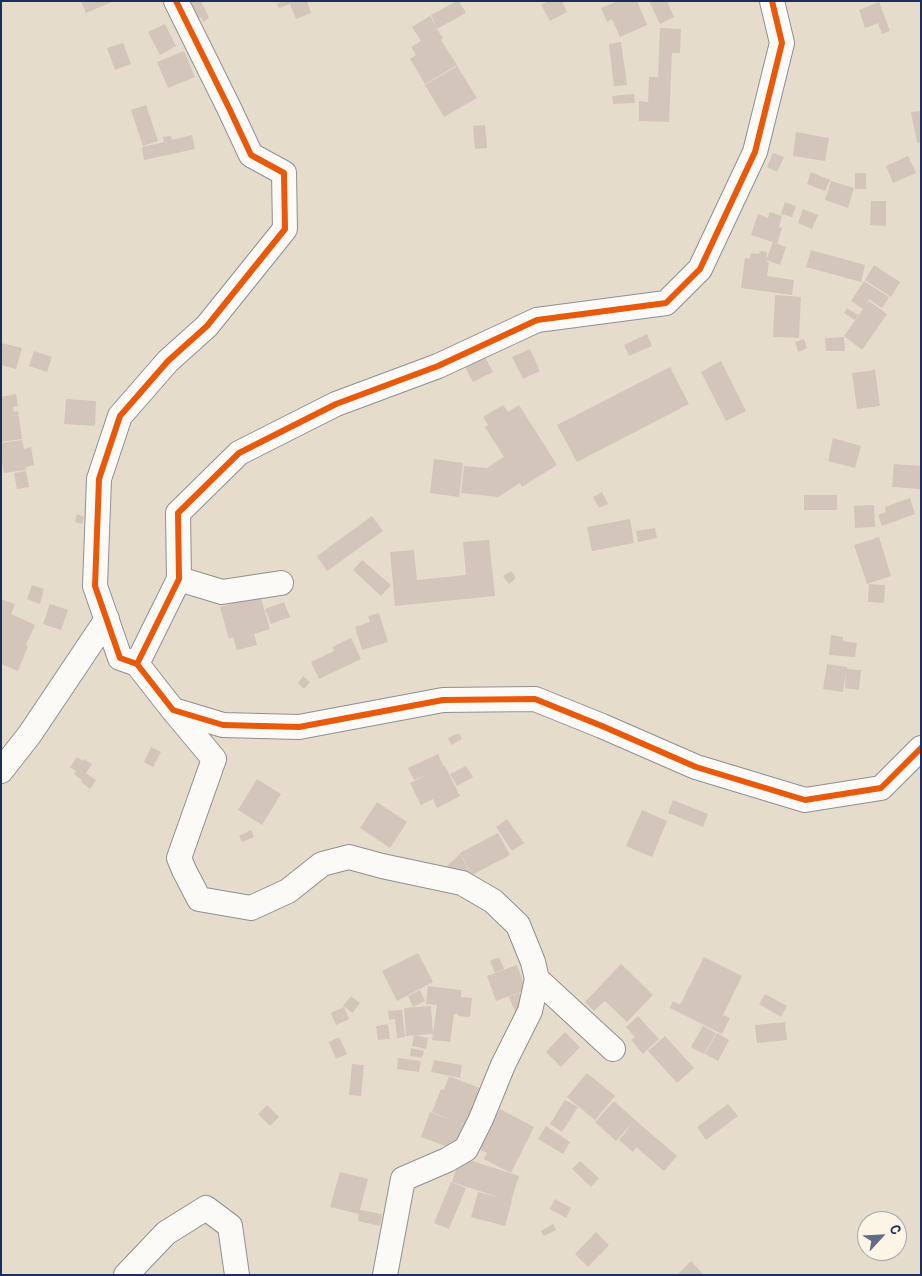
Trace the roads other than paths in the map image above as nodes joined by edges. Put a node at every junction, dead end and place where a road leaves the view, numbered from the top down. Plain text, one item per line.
1 (176, 1) edge
2 (772, 1) edge
3 (179, 579) junction
4 (280, 583) dead end
5 (107, 619) junction
6 (137, 664) junction
7 (173, 710) junction
8 (921, 748) edge
9 (1, 771) edge
10 (537, 978) junction
11 (613, 1049) dead end
12 (126, 1275) edge
13 (237, 1275) edge
14 (385, 1275) edge

1 - 5 street
2 - 3 street
3 - 4 street
3 - 6 street
5 - 6 street
5 - 9 street
6 - 7 street
7 - 8 street
7 - 10 street
10 - 11 street
10 - 14 street
12 - 13 street

